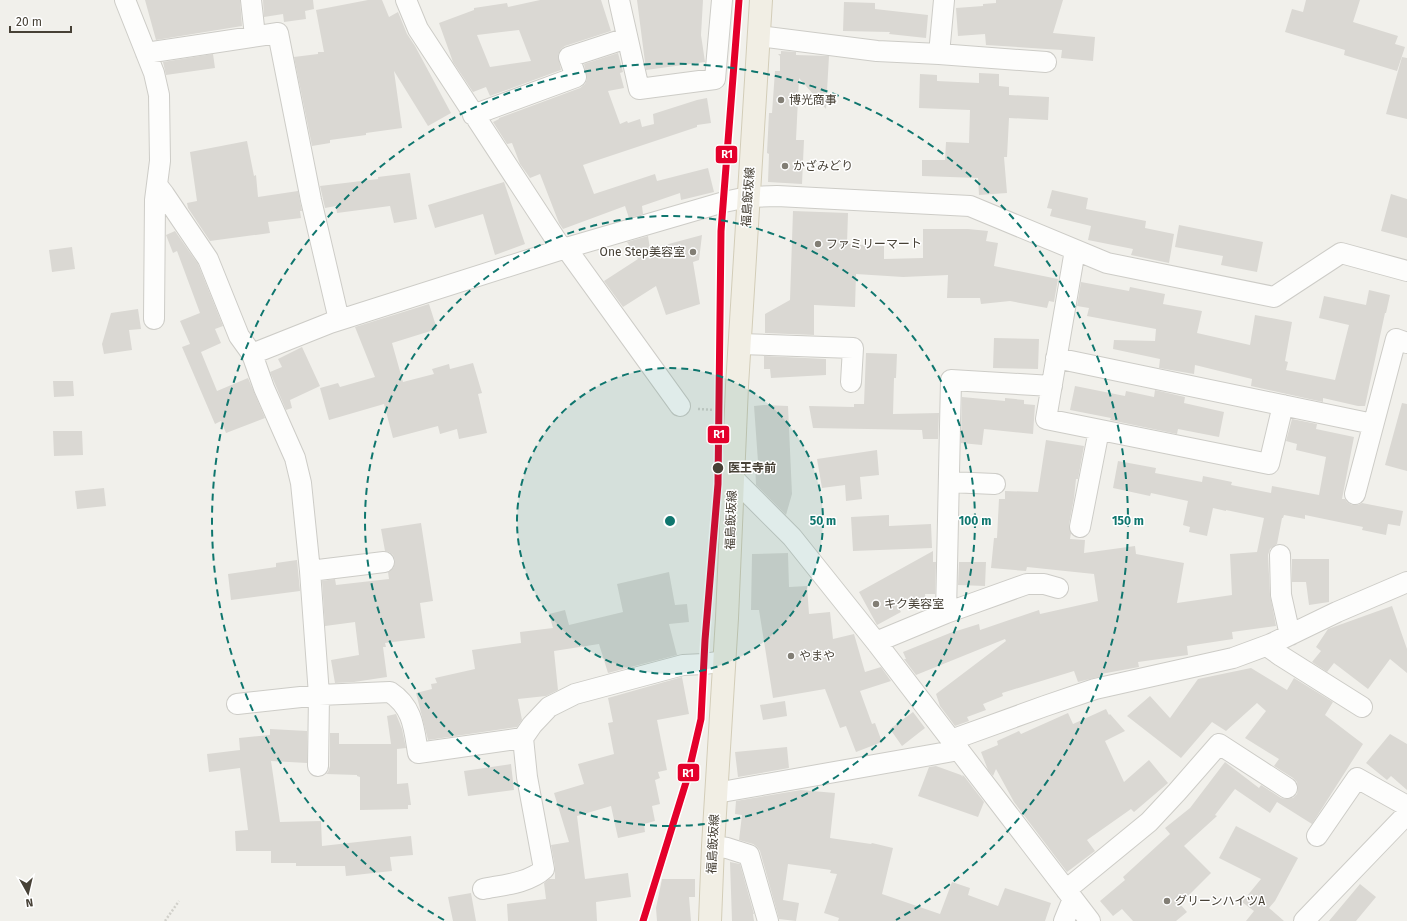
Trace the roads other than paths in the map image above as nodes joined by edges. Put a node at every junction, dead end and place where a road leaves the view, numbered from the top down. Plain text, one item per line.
1 (125, 0) edge
2 (251, 0) edge
3 (406, 0) edge
4 (619, 0) edge
5 (722, 0) edge
6 (761, 0) edge
7 (944, 0) edge
8 (255, 36) junction
9 (759, 36) junction
10 (627, 38) junction
11 (146, 53) junction
12 (939, 54) junction
13 (1046, 62) dead end
14 (473, 115) junction
15 (157, 185) junction
16 (748, 197) junction
17 (564, 248) junction
18 (1074, 250) junction
19 (1407, 271) edge
20 (154, 319) dead end
21 (339, 320) junction
22 (1407, 343) edge
23 (740, 344) junction
24 (252, 354) junction
25 (1056, 358) junction
26 (851, 382) dead end
27 (1052, 386) junction
28 (1283, 405) junction
29 (680, 406) road end
30 (1373, 424) junction
31 (1099, 430) junction
32 (733, 478) junction
33 (949, 482) junction
34 (995, 484) dead end
35 (1355, 494) dead end
36 (1080, 527) dead end
37 (1280, 555) dead end
38 (384, 562) dead end
39 (310, 572) junction
40 (1407, 582) edge
41 (1058, 588) dead end
42 (946, 613) junction
43 (1290, 635) junction
44 (876, 642) junction
45 (1267, 646) junction
46 (725, 661) junction
47 (319, 695) junction
48 (236, 704) dead end
49 (1362, 707) dead end
50 (523, 738) junction
51 (955, 745) junction
52 (318, 766) dead end
53 (1287, 788) dead end
54 (716, 793) junction
55 (1407, 806) edge
56 (1407, 814) edge
57 (1317, 836) dead end
58 (713, 846) junction
59 (483, 889) dead end
60 (1070, 895) junction
61 (710, 921) edge
62 (768, 921) edge
63 (1064, 921) edge
64 (1090, 921) edge
65 (1304, 921) edge

1 - 11 street
2 - 8 street
3 - 14 street
4 - 10 street
5 - 10 street
6 - 9 main road, 福島飯坂線
7 - 12 street
8 - 11 street
8 - 21 street
9 - 12 street
9 - 16 main road, 福島飯坂線
10 - 14 street
11 - 15 street
12 - 13 street
14 - 17 street
15 - 20 street
15 - 24 street
16 - 17 street
16 - 18 street
16 - 23 main road, 福島飯坂線
17 - 21 street
17 - 29 street
18 - 19 street
18 - 25 street
21 - 24 street
22 - 30 street
23 - 26 street
23 - 32 main road, 福島飯坂線
24 - 39 street
25 - 27 street
25 - 28 street
27 - 31 street
27 - 33 street
28 - 30 street
28 - 31 street
30 - 35 street
31 - 36 street
32 - 44 street
32 - 46 main road, 福島飯坂線
33 - 34 street
33 - 42 street
37 - 43 street
38 - 39 street
39 - 47 street
40 - 43 street
41 - 42 street
42 - 44 street
43 - 45 street
44 - 51 street
45 - 49 street
45 - 51 street
46 - 50 street
46 - 54 main road, 福島飯坂線
47 - 48 street
47 - 50 street
47 - 52 street
50 - 59 street
51 - 54 street
51 - 60 street
53 - 60 street
54 - 58 main road, 福島飯坂線
55 - 57 street
56 - 65 street
58 - 61 main road, 福島飯坂線
58 - 62 street
60 - 63 street
60 - 64 street

